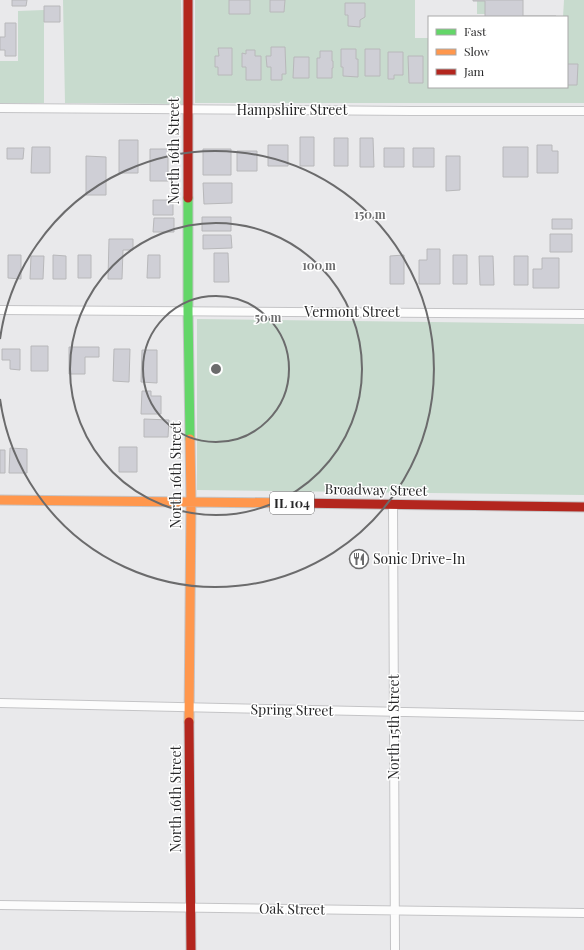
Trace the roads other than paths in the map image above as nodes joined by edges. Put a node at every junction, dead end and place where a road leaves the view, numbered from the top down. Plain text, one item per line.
1 (188, 0) edge
2 (0, 108) edge
3 (188, 109) junction
4 (584, 111) edge
5 (0, 310) edge
6 (188, 311) junction
7 (584, 314) edge
8 (0, 500) edge
9 (191, 501) junction
10 (393, 505) junction
11 (584, 507) edge
12 (0, 703) edge
13 (189, 707) junction
14 (394, 712) junction
15 (584, 716) edge
16 (0, 905) edge
17 (191, 908) junction
18 (395, 910) junction
19 (584, 912) edge
20 (191, 950) edge
21 (395, 950) edge

1 - 3 street, North 16th Street
2 - 3 street, Hampshire Street
3 - 4 street, Hampshire Street
3 - 6 street, North 16th Street
5 - 6 street, Vermont Street
6 - 7 street, Vermont Street
6 - 9 street, North 16th Street
8 - 9 street, Broadway Street / IL 104
9 - 10 street, Broadway Street / IL 104
9 - 13 street, North 16th Street
10 - 11 street, Broadway Street / IL 104
10 - 14 street, North 15th Street
12 - 13 street, Spring Street
13 - 14 street, Spring Street
13 - 17 street, North 16th Street
14 - 15 street, Spring Street
14 - 18 street, North 15th Street
16 - 17 street, Oak Street
17 - 18 street, Oak Street
17 - 20 street, North 16th Street
18 - 19 street, Oak Street
18 - 21 street, North 15th Street

